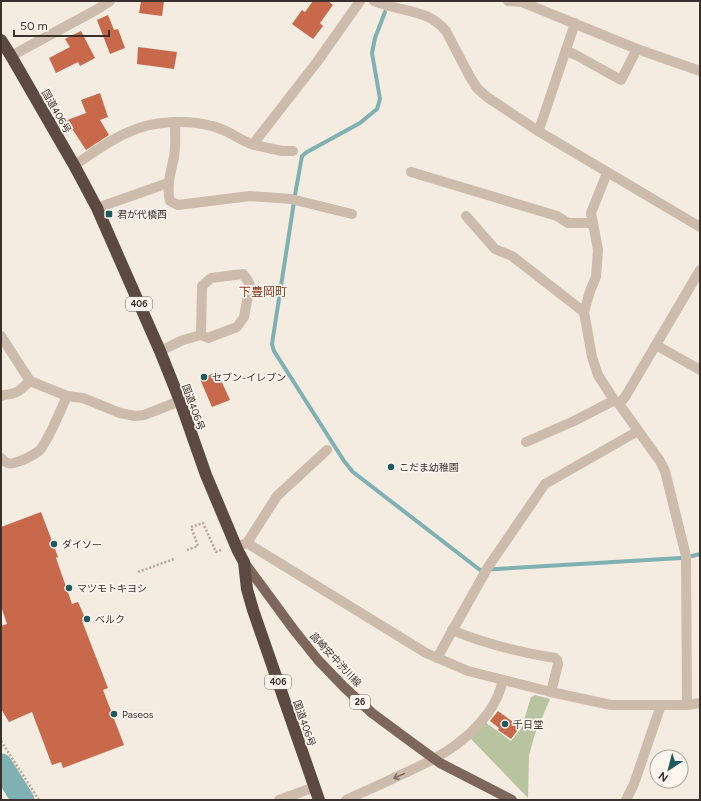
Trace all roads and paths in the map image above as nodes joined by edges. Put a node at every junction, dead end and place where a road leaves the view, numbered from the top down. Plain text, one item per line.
1 (110, 1) edge
2 (360, 1) edge
3 (374, 1) edge
4 (508, 1) edge
5 (575, 23) junction
6 (1, 40) edge
7 (637, 49) junction
8 (566, 51) junction
9 (11, 56) junction
10 (700, 70) edge
11 (175, 122) junction
12 (538, 130) junction
13 (254, 144) junction
14 (293, 151) dead end
15 (74, 164) junction
16 (411, 172) dead end
17 (607, 173) junction
18 (168, 183) junction
19 (97, 208) junction
20 (352, 214) dead end
21 (466, 216) dead end
22 (593, 223) junction
23 (700, 227) edge
24 (700, 270) edge
25 (697, 284) edge
26 (584, 312) junction
27 (201, 335) junction
28 (1, 336) edge
29 (656, 345) junction
30 (160, 351) junction
31 (700, 370) edge
32 (30, 381) junction
33 (1, 396) edge
34 (67, 396) junction
35 (180, 401) junction
36 (617, 402) junction
37 (638, 431) junction
38 (526, 442) dead end
39 (326, 450) dead end
40 (1, 458) edge
41 (242, 545) junction
42 (187, 550) dead end
43 (223, 550) dead end
44 (174, 559) dead end
45 (244, 562) junction
46 (138, 572) dead end
47 (452, 630) junction
48 (437, 658) junction
49 (504, 680) junction
50 (550, 692) junction
51 (700, 702) edge
52 (661, 705) junction
53 (687, 705) junction
54 (1, 741) edge
55 (434, 760) junction
56 (314, 787) junction
57 (39, 800) edge
58 (279, 800) edge
59 (319, 800) edge
60 (346, 800) edge
61 (512, 800) edge
62 (626, 800) edge

1 - 9 street
2 - 13 street
3 - 12 street
4 - 5 street
5 - 7 street
5 - 8 street
6 - 9 highway, 国道406号 / 406
7 - 8 street
7 - 10 street
8 - 12 street
9 - 15 highway, 国道406号 / 406
11 - 13 street
11 - 15 street
11 - 18 street
12 - 17 street
13 - 14 street
15 - 19 highway, 国道406号 / 406
16 - 22 street
17 - 22 street
17 - 23 street
18 - 19 street
18 - 20 street
19 - 30 highway, 国道406号 / 406
21 - 26 street
22 - 26 street
24 - 25 street
25 - 29 street
26 - 36 street
27 - 27 street
27 - 30 street
28 - 32 street
29 - 31 street
29 - 36 street
30 - 35 highway, 国道406号 / 406
32 - 33 street
32 - 34 street
34 - 35 street
34 - 40 street
35 - 41 highway, 国道406号 / 406
36 - 37 street
36 - 38 street
37 - 47 street
37 - 53 street
39 - 41 street
41 - 45 highway, 国道406号 / 406
41 - 48 street
42 - 43 path
44 - 46 path
45 - 55 main road, 高崎安中渋川線 / 26
45 - 56 highway, 国道406号 / 406
47 - 48 street
47 - 50 street
48 - 49 street
49 - 50 street
49 - 55 street
50 - 52 street
51 - 53 street
52 - 53 street
52 - 62 street
54 - 57 path
55 -> 60 street
55 - 61 main road, 高崎安中渋川線 / 26
56 - 58 street
56 - 59 highway, 国道406号 / 406

